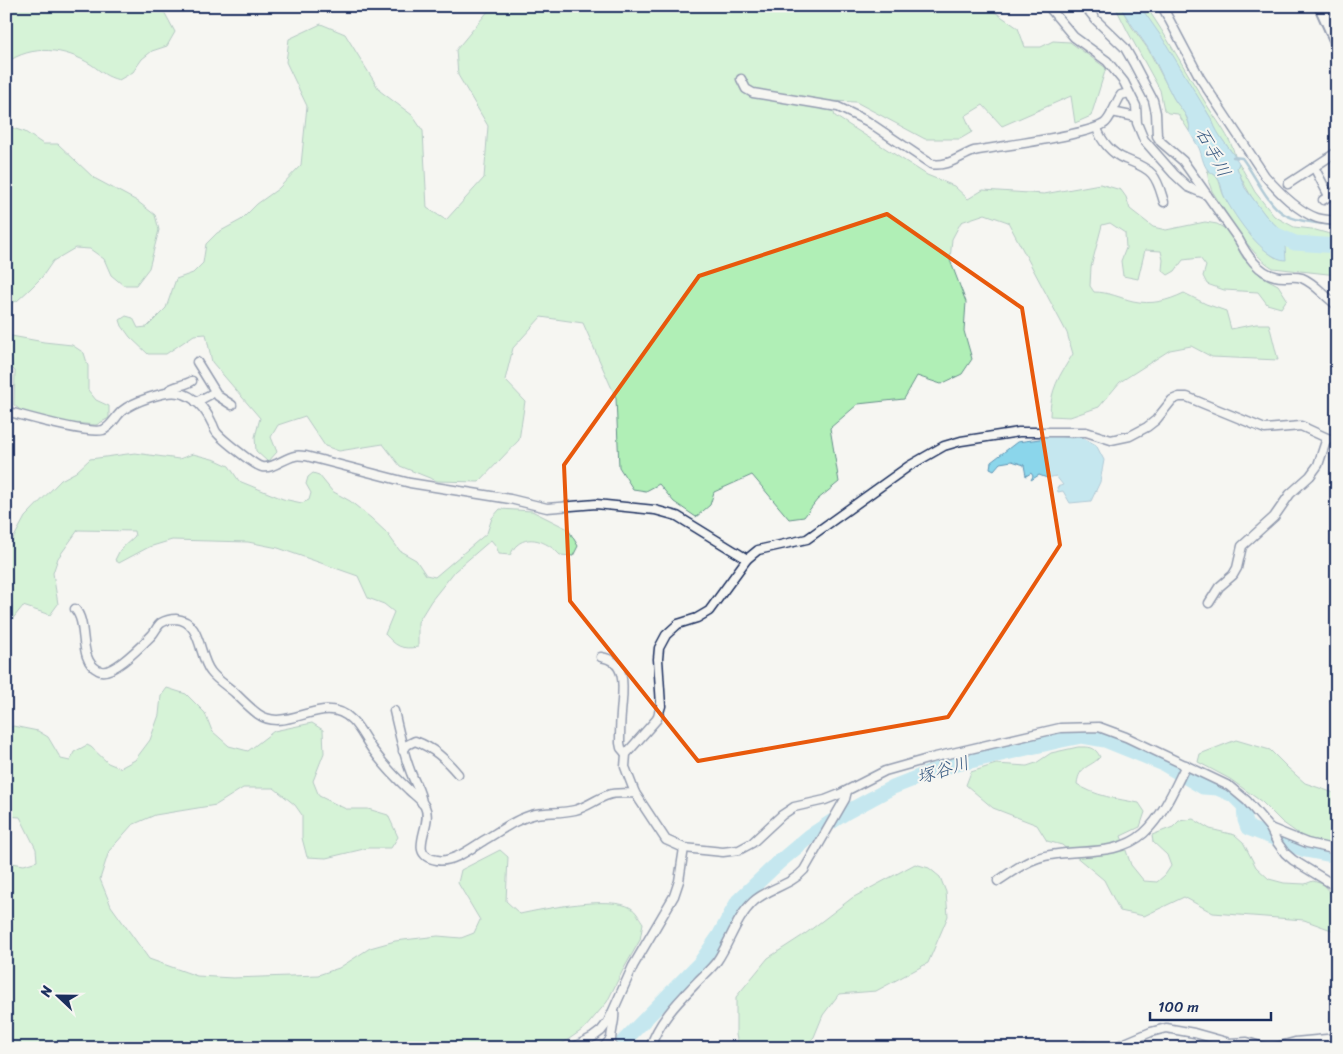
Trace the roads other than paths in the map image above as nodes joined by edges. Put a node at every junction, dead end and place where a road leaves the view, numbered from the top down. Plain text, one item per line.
1 (1048, 6) edge
2 (1085, 6) edge
3 (1162, 6) edge
4 (1321, 6) edge
5 (1337, 42) edge
6 (741, 79) dead end
7 (1130, 93) junction
8 (1112, 112) junction
9 (1136, 117) junction
10 (1097, 128) junction
11 (1337, 152) edge
12 (1314, 167) junction
13 (1288, 184) dead end
14 (1337, 191) edge
15 (1209, 196) junction
16 (1164, 202) dead end
17 (1337, 221) edge
18 (1337, 305) edge
19 (197, 362) dead end
20 (192, 382) dead end
21 (215, 392) junction
22 (167, 393) junction
23 (196, 402) junction
24 (232, 405) dead end
25 (13, 413) dead end
26 (1327, 438) junction
27 (1337, 440) edge
28 (747, 559) junction
29 (1209, 603) dead end
30 (75, 609) dead end
31 (601, 658) dead end
32 (394, 711) dead end
33 (403, 752) junction
34 (626, 754) junction
35 (1185, 767) junction
36 (458, 774) dead end
37 (847, 791) junction
38 (635, 793) junction
39 (422, 803) junction
40 (1271, 830) junction
41 (684, 848) junction
42 (1337, 850) edge
43 (998, 880) dead end
44 (1337, 887) edge
45 (614, 1010) junction
46 (1337, 1038) edge
47 (611, 1044) edge
48 (1263, 1047) edge
49 (572, 1048) edge
50 (603, 1048) edge
51 (650, 1048) edge
52 (1067, 1048) edge
53 (1098, 1048) edge
54 (1113, 1048) edge
55 (1273, 1048) edge

1 - 7 street
2 - 15 street
3 - 17 street
4 - 5 highway
6 - 10 street
7 - 8 street
7 - 9 street
8 - 9 street
8 - 10 street
9 - 15 street
10 - 16 street
11 - 12 street
12 - 13 street
12 - 14 street
15 - 18 street
19 - 21 street
20 - 22 street
21 - 23 street
21 - 24 street
22 - 23 street
22 - 25 street
23 - 28 street
26 - 27 street
26 - 28 street
26 - 29 street
28 - 34 street
30 - 39 street
31 - 34 street
32 - 33 street
33 - 36 street
33 - 39 street
34 - 38 street
35 - 37 street
35 - 40 street
35 - 43 street
37 - 41 street
37 - 51 street
38 - 39 street
38 - 41 street
40 - 42 street
40 - 44 street
41 - 45 street
45 - 47 street
45 - 49 street
46 - 55 street
47 - 50 street
48 - 54 street
52 - 53 street

